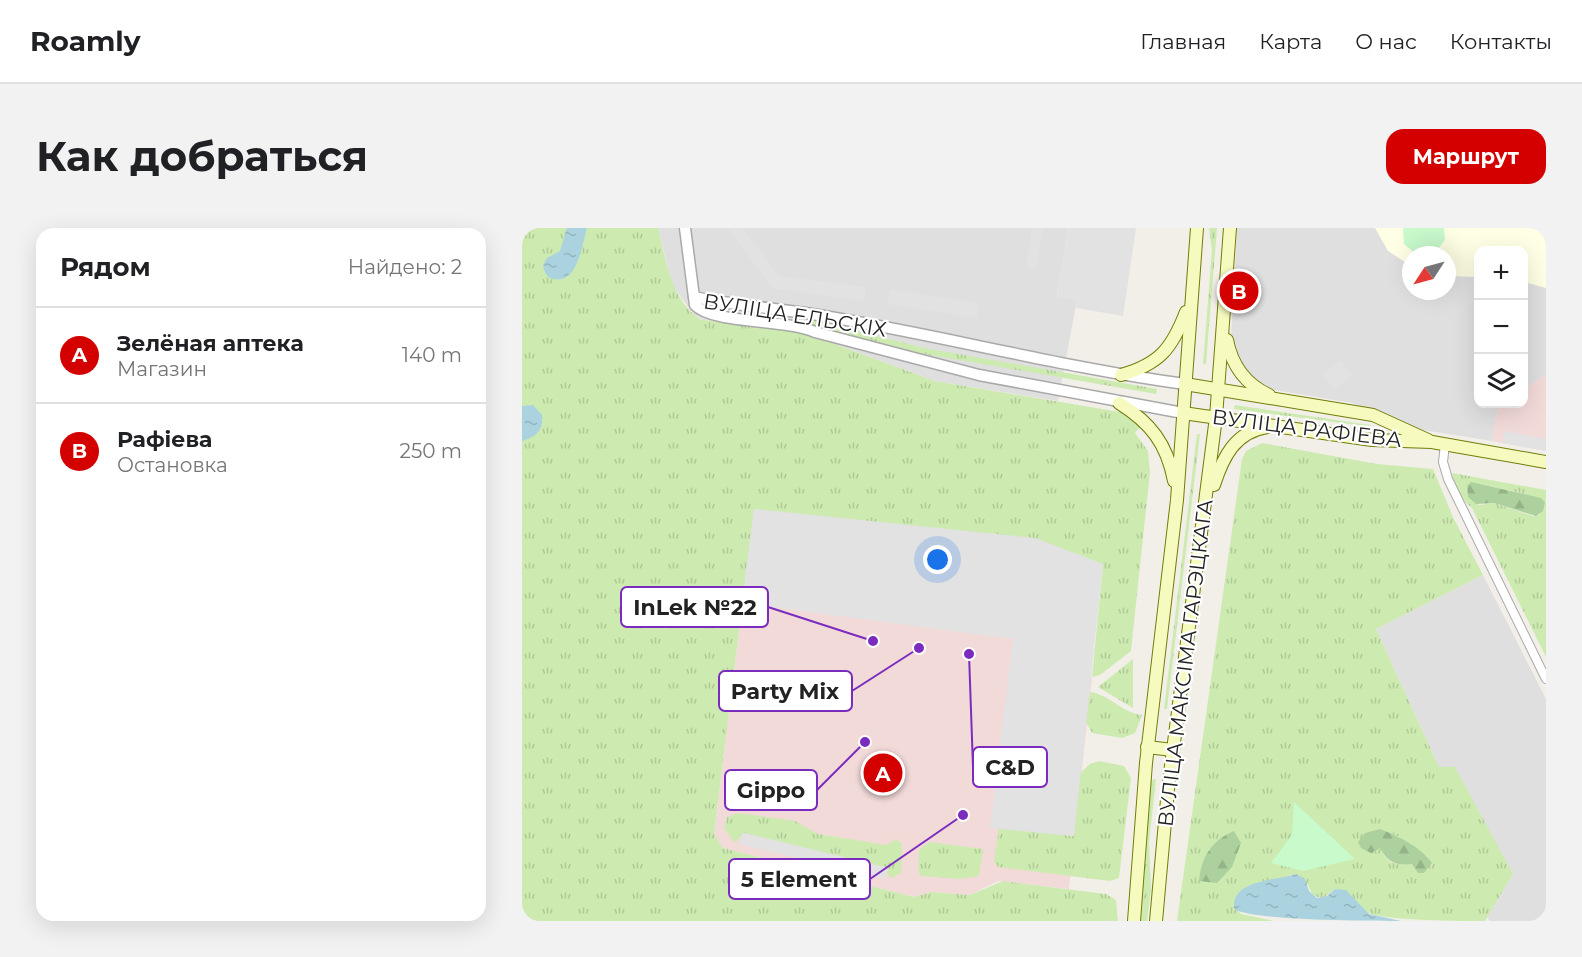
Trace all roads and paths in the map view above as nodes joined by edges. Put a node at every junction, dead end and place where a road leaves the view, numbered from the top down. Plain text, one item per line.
1 (685, 228) edge
2 (1197, 228) edge
3 (1230, 228) edge
4 (694, 297) junction
5 (1191, 299) junction
6 (1224, 330) junction
7 (1121, 375) junction
8 (1185, 384) junction
9 (1219, 390) junction
10 (1283, 401) junction
11 (1119, 402) junction
12 (1217, 411) junction
13 (1183, 413) junction
14 (1277, 425) junction
15 (1432, 442) junction
16 (1445, 444) junction
17 (1546, 462) edge
18 (1177, 500) junction
19 (1206, 506) junction
20 (1546, 679) edge
21 (1147, 747) junction
22 (1173, 750) junction
23 (1134, 921) edge
24 (1156, 921) edge

1 - 4 street
2 - 5 main road, ВУЛІЦА МАКСІМА ГАРЭЦКАГА
3 - 6 main road, ВУЛІЦА МАКСІМА ГАРЭЦКАГА
4 - 7 street, ВУЛІЦА ЕЛЬСКІХ
4 - 11 street, ВУЛІЦА ЕЛЬСКІХ
5 - 7 main road
5 - 8 main road, ВУЛІЦА МАКСІМА ГАРЭЦКАГА
6 - 9 main road, ВУЛІЦА МАКСІМА ГАРЭЦКАГА
6 - 10 main road
7 - 8 street, ВУЛІЦА ЕЛЬСКІХ
8 - 9 main road, ВУЛІЦА РАФІЕВА
8 - 13 main road, ВУЛІЦА МАКСІМА ГАРЭЦКАГА
9 - 10 main road, ВУЛІЦА РАФІЕВА
9 - 12 main road, ВУЛІЦА МАКСІМА ГАРЭЦКАГА
10 - 15 main road, ВУЛІЦА РАФІЕВА
11 - 13 street, ВУЛІЦА ЕЛЬСКІХ
11 - 18 main road
12 - 13 main road, ВУЛІЦА РАФІЕВА
12 - 14 main road, ВУЛІЦА РАФІЕВА
12 - 19 main road, ВУЛІЦА МАКСІМА ГАРЭЦКАГА
13 - 18 main road, ВУЛІЦА МАКСІМА ГАРЭЦКАГА
14 - 15 main road, ВУЛІЦА РАФІЕВА
14 - 19 main road
15 - 16 main road, ВУЛІЦА РАФІЕВА
16 - 17 main road, ВУЛІЦА РАФІЕВА
16 - 20 street
18 - 21 main road, ВУЛІЦА МАКСІМА ГАРЭЦКАГА
19 - 22 main road, ВУЛІЦА МАКСІМА ГАРЭЦКАГА
21 - 22 main road
21 - 23 main road, ВУЛІЦА МАКСІМА ГАРЭЦКАГА
22 - 24 main road, ВУЛІЦА МАКСІМА ГАРЭЦКАГА

